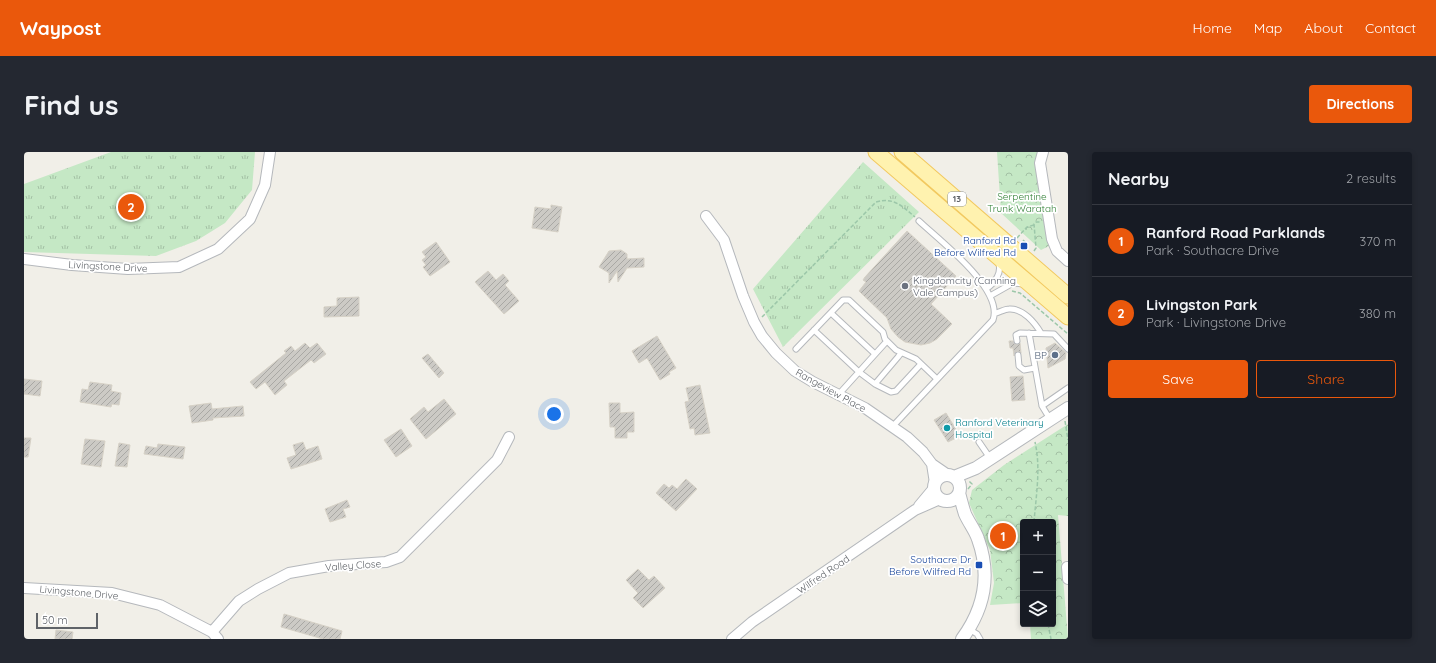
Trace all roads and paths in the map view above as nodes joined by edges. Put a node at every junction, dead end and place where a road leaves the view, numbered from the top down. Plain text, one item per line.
1 (270, 152) edge
2 (876, 152) edge
3 (902, 152) edge
4 (1043, 152) edge
5 (706, 216) dead end
6 (919, 221) joint
7 (1050, 223) junction
8 (1034, 225) junction
9 (1016, 239) dead end
10 (1032, 253) dead end
11 (994, 254) junction
12 (24, 259) edge
13 (1068, 261) edge
14 (986, 289) junction
15 (1009, 289) dead end
16 (1035, 289) junction
17 (990, 296) junction
18 (1068, 296) edge
19 (830, 313) junction
20 (996, 313) junction
21 (1068, 317) edge
22 (754, 322) junction
23 (814, 330) junction
24 (1029, 333) junction
25 (1041, 333) junction
26 (1068, 334) edge
27 (887, 341) junction
28 (1017, 341) dead end
29 (796, 349) dead end
30 (1068, 349) edge
31 (900, 353) junction
32 (875, 354) junction
33 (1018, 355) dead end
34 (921, 364) junction
35 (1035, 368) junction
36 (859, 372) junction
37 (937, 379) junction
38 (875, 384) junction
39 (1068, 388) edge
40 (839, 394) junction
41 (1042, 406) junction
42 (1066, 410) edge
43 (1051, 420) junction
44 (892, 427) junction
45 (1031, 433) junction
46 (509, 437) dead end
47 (1068, 440) edge
48 (979, 442) dead end
49 (990, 459) junction
50 (932, 464) junction
51 (955, 483) junction
52 (934, 485) junction
53 (944, 500) junction
54 (915, 510) junction
55 (965, 513) junction
56 (1034, 519) edge
57 (1068, 567) edge
58 (1068, 579) edge
59 (24, 588) edge
60 (1049, 627) edge
61 (969, 629) junction
62 (215, 635) edge
63 (732, 639) edge
64 (962, 639) edge
65 (980, 639) edge
66 (1051, 639) edge

1 - 12 street, Livingstone Drive
2 - 11 main road, 13
3 - 18 main road, 13
4 - 7 street
5 - 22 street, Rangeview Place
6 - 14 lane
6 - 22 path
7 - 8 path
7 - 13 street
8 - 9 path
8 - 10 path
11 - 14 lane
11 - 16 main road, 13
14 - 17 lane
15 - 26 path
16 - 17 lane
16 - 21 main road, 13
17 - 20 lane
19 - 23 lane
19 - 27 lane
19 - 32 lane
20 - 25 lane
20 - 37 lane
22 - 40 street, Rangeview Place
23 - 29 lane
23 - 36 lane
24 - 25 lane
24 - 28 lane
24 - 35 lane
25 - 30 lane
27 - 31 lane
27 - 32 lane
31 - 34 lane
31 - 38 lane
32 - 36 lane
33 - 35 lane
34 - 37 lane
34 - 38 lane
35 - 41 lane
36 - 38 lane
36 - 40 lane
37 - 44 lane
39 - 41 lane
40 - 44 street, Rangeview Place
41 - 43 lane
42 - 43 street, Wilfred Road
42 - 47 path
43 - 45 street, Wilfred Road
44 - 50 street, Rangeview Place
45 - 49 street, Wilfred Road
45 - 56 path
46 - 62 street, Valley Close
48 - 49 lane
49 - 51 street, Wilfred Road
50 - 51 street, Rangeview Place
50 - 52 street
51 - 52 street, Wilfred Road
51 - 53 street, Wilfred Road
51 - 55 street
52 - 53 street
52 - 54 street, Wilfred Road
53 - 54 street, Wilfred Road
53 - 55 street
54 - 63 street, Wilfred Road
55 - 61 street
57 - 58 street
59 - 62 street, Livingstone Drive
60 - 66 path
61 - 64 street
61 - 65 lane

